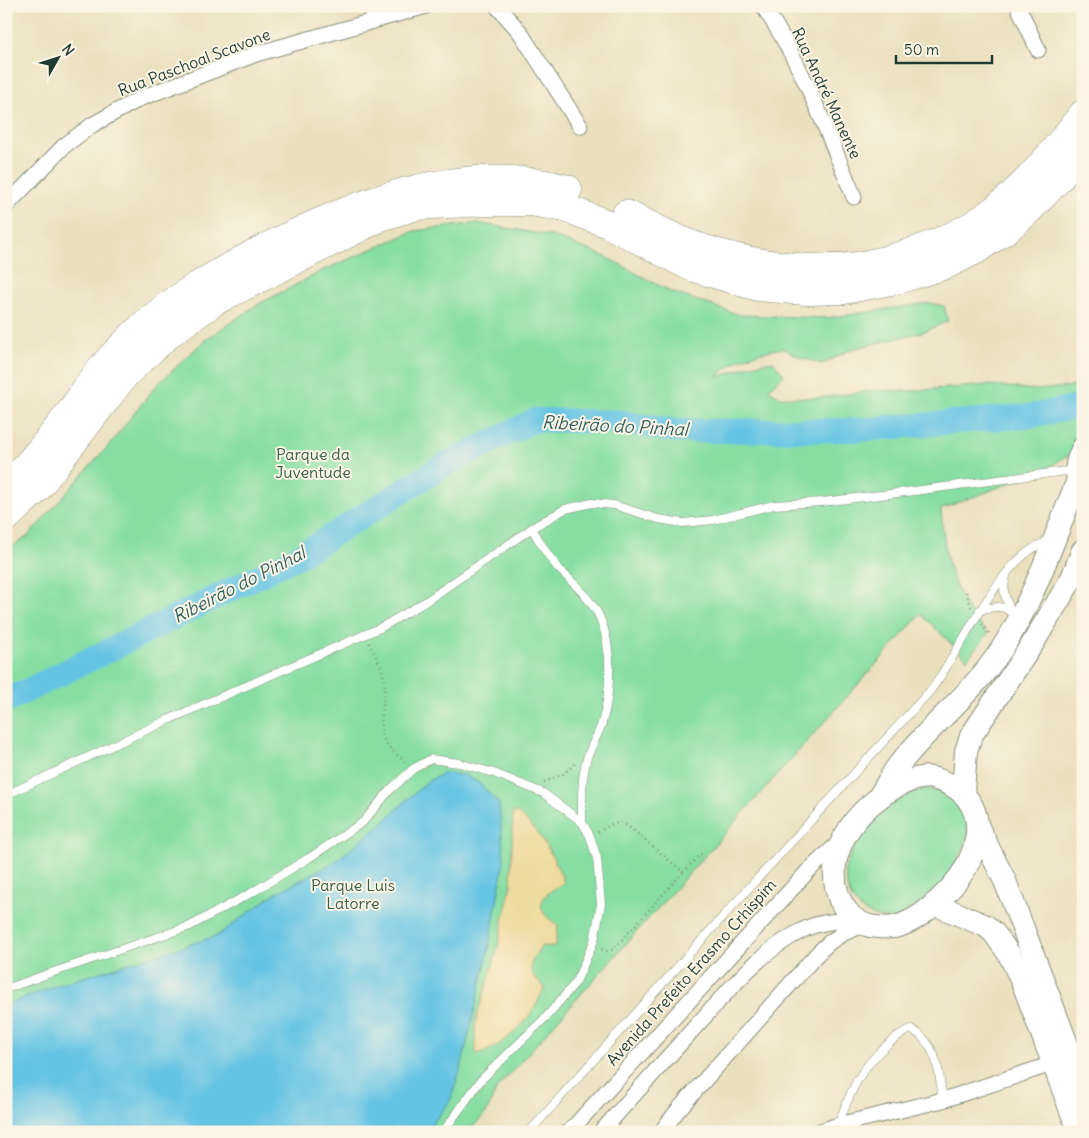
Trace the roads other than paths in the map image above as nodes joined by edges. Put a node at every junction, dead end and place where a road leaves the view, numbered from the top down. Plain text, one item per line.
1 (426, 6) edge
2 (497, 6) edge
3 (510, 6) edge
4 (763, 6) edge
5 (1018, 6) edge
6 (520, 32) junction
7 (1038, 50) dead end
8 (1083, 114) edge
9 (580, 126) dead end
10 (1083, 148) edge
11 (854, 197) dead end
12 (6, 206) edge
13 (1080, 472) edge
14 (6, 489) edge
15 (6, 518) edge
16 (532, 528) junction
17 (1053, 539) junction
18 (1083, 550) edge
19 (1008, 573) junction
20 (980, 610) junction
21 (1015, 616) junction
22 (963, 792) junction
23 (6, 795) edge
24 (878, 799) junction
25 (582, 822) junction
26 (978, 827) junction
27 (843, 839) junction
28 (1012, 902) junction
29 (934, 904) junction
30 (860, 922) junction
31 (986, 926) junction
32 (6, 989) edge
33 (1063, 1061) junction
34 (1083, 1086) edge
35 (943, 1100) junction
36 (838, 1124) junction
37 (443, 1132) edge
38 (529, 1132) edge
39 (569, 1132) edge
40 (601, 1132) edge
41 (661, 1132) edge
42 (818, 1132) edge
43 (1079, 1132) edge

1 - 12 street, Rua Paschoal Scavone
2 - 6 street
3 - 6 street
4 - 11 street, Rua André Manente
5 - 7 street
6 - 9 street
8 - 14 highway
10 - 15 highway
13 - 16 lane
13 - 17 main road
16 - 23 lane
16 - 25 lane
17 - 19 lane
17 - 21 main road
18 - 22 main road
19 - 20 lane
19 - 21 lane
20 - 21 lane
20 - 38 lane
21 - 24 main road
22 - 24 main road
22 - 26 main road
24 - 27 main road
25 - 32 lane
25 - 37 lane
26 - 28 main road
26 - 29 main road
27 - 30 main road
27 - 39 street, Avenida Prefeito Erasmo Crhispim
28 - 31 main road
28 - 33 main road
29 - 30 main road
29 - 31 main road
30 - 40 street
30 - 41 street
31 - 33 main road
33 - 34 main road
33 - 35 street
33 - 43 main road
35 - 36 street
35 - 36 lane
36 - 42 street

